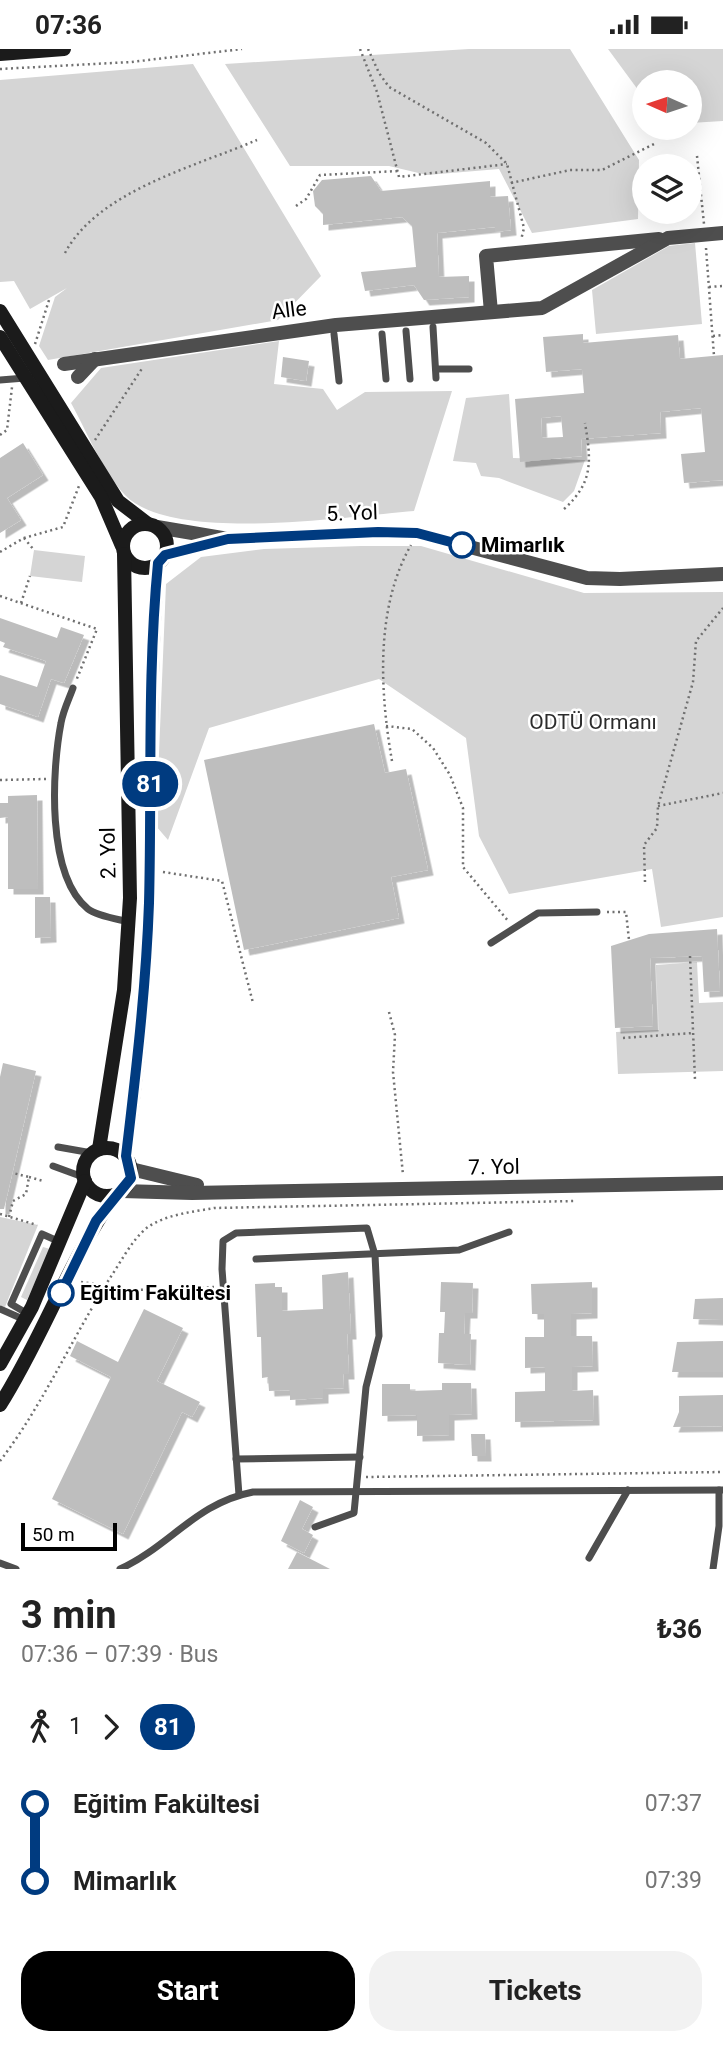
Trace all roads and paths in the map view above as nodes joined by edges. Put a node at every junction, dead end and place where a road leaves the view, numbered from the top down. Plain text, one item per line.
1 (64, 49) edge
2 (242, 49) edge
3 (360, 49) edge
4 (368, 49) edge
5 (0, 54) edge
6 (0, 69) edge
7 (257, 140) dead end
8 (656, 143) dead end
9 (507, 164) junction
10 (398, 171) junction
11 (511, 183) junction
12 (702, 205) edge
13 (296, 206) dead end
14 (723, 233) edge
15 (705, 235) junction
16 (664, 238) junction
17 (65, 253) dead end
18 (517, 253) junction
19 (723, 286) edge
20 (709, 287) junction
21 (50, 297) dead end
22 (0, 311) edge
23 (491, 312) junction
24 (433, 327) dead end
25 (406, 331) dead end
26 (334, 334) dead end
27 (382, 334) dead end
28 (713, 335) junction
29 (723, 335) edge
30 (0, 337) edge
31 (155, 349) junction
32 (714, 356) dead end
33 (71, 368) dead end
34 (436, 369) junction
35 (470, 369) dead end
36 (26, 372) junction
37 (436, 378) dead end
38 (386, 379) dead end
39 (410, 379) dead end
40 (0, 380) edge
41 (339, 381) dead end
42 (585, 423) dead end
43 (0, 435) edge
44 (94, 442) dead end
45 (85, 472) junction
46 (564, 509) dead end
47 (152, 525) junction
48 (417, 533) junction
49 (24, 538) junction
50 (228, 539) junction
51 (34, 549) dead end
52 (123, 550) junction
53 (0, 552) edge
54 (161, 559) junction
55 (723, 574) edge
56 (30, 576) dead end
57 (0, 596) edge
58 (21, 603) junction
59 (723, 608) edge
60 (73, 688) joint
61 (386, 726) junction
62 (392, 761) dead end
63 (55, 779) junction
64 (0, 780) edge
65 (723, 793) edge
66 (658, 806) junction
67 (149, 869) junction
68 (645, 881) dead end
69 (597, 912) joint
70 (129, 922) junction
71 (514, 928) junction
72 (629, 940) dead end
73 (491, 943) dead end
74 (690, 956) dead end
75 (253, 1003) dead end
76 (390, 1012) dead end
77 (693, 1033) junction
78 (623, 1038) dead end
79 (695, 1080) dead end
80 (58, 1147) dead end
81 (95, 1151) junction
82 (129, 1162) junction
83 (53, 1166) dead end
84 (13, 1173) dead end
85 (29, 1177) junction
86 (84, 1179) junction
87 (43, 1181) dead end
88 (723, 1183) edge
89 (405, 1189) junction
90 (265, 1191) junction
91 (118, 1193) junction
92 (0, 1214) edge
93 (9, 1217) junction
94 (509, 1232) dead end
95 (42, 1234) junction
96 (61, 1242) junction
97 (375, 1255) junction
98 (256, 1259) dead end
99 (67, 1280) junction
100 (223, 1286) junction
101 (0, 1308) edge
102 (27, 1317) junction
103 (0, 1364) edge
104 (0, 1405) edge
105 (360, 1457) junction
106 (236, 1459) junction
107 (723, 1472) edge
108 (358, 1477) junction
109 (628, 1490) junction
110 (721, 1490) edge
111 (356, 1492) junction
112 (239, 1495) junction
113 (721, 1526) edge
114 (315, 1527) dead end
115 (589, 1558) dead end
116 (0, 1563) edge
117 (717, 1565) edge
118 (16, 1569) edge
119 (120, 1569) edge

1 - 5 street
2 - 6 path
3 - 10 path
4 - 9 path
7 - 17 path
8 - 11 path
9 - 10 path
9 - 11 path
10 - 13 path
11 - 18 path
12 - 15 path
14 - 15 street, Alle
15 - 16 street, Alle
15 - 20 path
16 - 18 street, Alle
16 - 23 street, Alle
18 - 23 street, Alle
19 - 20 path
20 - 28 path
21 - 36 path
22 - 36 street, 2. Yol
23 - 31 street, Alle
24 - 34 lane
25 - 39 lane
26 - 41 lane
27 - 38 lane
28 - 29 path
28 - 32 path
30 - 36 street, 2. Yol
31 - 33 street, Alle
31 - 44 path
34 - 35 lane
34 - 37 lane
36 - 40 lane
36 - 43 path
36 - 45 street, 2. Yol
36 - 47 street, 2. Yol
42 - 46 path
45 - 49 path
45 - 52 street, 2. Yol
47 - 50 street, 5. Yol
47 - 52 street
47 - 54 street, 2. Yol
48 - 50 street, 5. Yol
48 - 55 street, 5. Yol
48 - 61 path
49 - 51 path
49 - 53 path
50 - 54 street, 5. Yol
52 - 54 street
52 - 70 street, 2. Yol
54 - 67 street, 2. Yol
56 - 58 path
57 - 58 path
58 - 60 path
59 - 66 path
60 - 63 lane
61 - 62 path
61 - 71 path
63 - 64 path
63 - 70 lane
65 - 66 path
66 - 68 path
67 - 75 path
67 - 82 street, 2. Yol
69 - 71 lane
69 - 72 path
70 - 81 street, 2. Yol
71 - 73 lane
74 - 77 path
76 - 89 path
77 - 78 path
77 - 79 path
80 - 81 lane
81 - 82 street
81 - 86 street, 2. Yol
82 - 90 street, 7. Yol
82 - 91 street, 2. Yol
83 - 86 lane
84 - 85 path
85 - 87 path
85 - 93 path
86 - 91 street
86 - 96 street, 2. Yol
88 - 89 street, 7. Yol
89 - 90 street, 7. Yol
90 - 91 street, 7. Yol
91 - 99 street, 2. Yol
92 - 93 path
93 - 95 path
94 - 97 lane
95 - 96 lane
95 - 102 lane
96 - 102 street, 2. Yol
97 - 98 lane
97 - 100 lane
97 - 105 lane
99 - 100 path
99 - 104 street, 2. Yol
100 - 106 lane
101 - 102 lane
102 - 103 street, 2. Yol
105 - 106 lane
105 - 108 lane
106 - 112 lane
107 - 108 path
108 - 111 lane
109 - 110 lane
109 - 111 lane
109 - 115 lane
110 - 113 lane
111 - 112 lane
111 - 114 lane
112 - 119 lane
113 - 117 lane
116 - 118 lane

